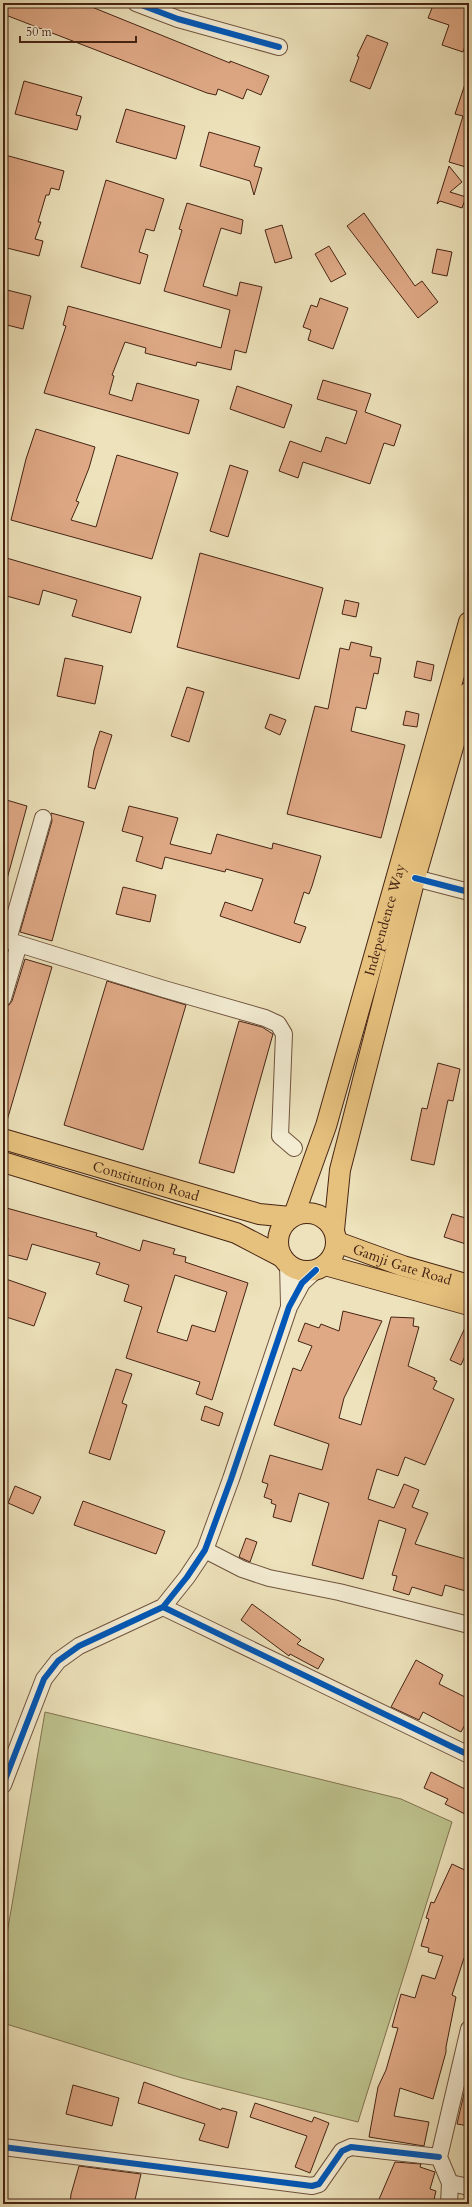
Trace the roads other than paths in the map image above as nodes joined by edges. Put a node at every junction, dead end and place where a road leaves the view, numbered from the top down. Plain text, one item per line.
1 (136, 3) edge
2 (279, 47) dead end
3 (469, 622) edge
4 (469, 692) edge
5 (43, 818) dead end
6 (415, 878) junction
7 (469, 892) edge
8 (10, 941) edge
9 (3, 998) edge
10 (3, 1138) edge
11 (294, 1148) dead end
12 (3, 1162) edge
13 (292, 1216) junction
14 (336, 1236) junction
15 (285, 1261) junction
16 (320, 1268) junction
17 (469, 1285) edge
18 (469, 1305) edge
19 (289, 1307) junction
20 (205, 1550) junction
21 (163, 1607) junction
22 (469, 1625) edge
23 (469, 1755) edge
24 (3, 1785) edge
25 (469, 2029) edge
26 (3, 2147) edge
27 (439, 2157) junction
28 (450, 2183) junction
29 (469, 2187) edge
30 (449, 2204) edge

1 - 2 street
3 - 13 main road, Independence Way
4 - 6 main road, Independence Way
5 - 8 street
6 - 7 street
6 - 14 main road, Independence Way
8 - 9 street
8 - 11 street
10 - 13 main road, Constitution Road
12 - 15 main road, Constitution Road
13 - 14 main road
13 - 15 main road
14 - 16 main road
14 - 17 main road, Gamji Gate Road
15 - 16 main road
15 - 19 street
16 - 18 main road
16 - 19 street
19 - 20 street
20 - 21 street
20 - 22 street
21 - 23 street
21 - 24 street
25 - 27 street
26 - 27 street
27 - 28 street
28 - 29 street
28 - 30 street

